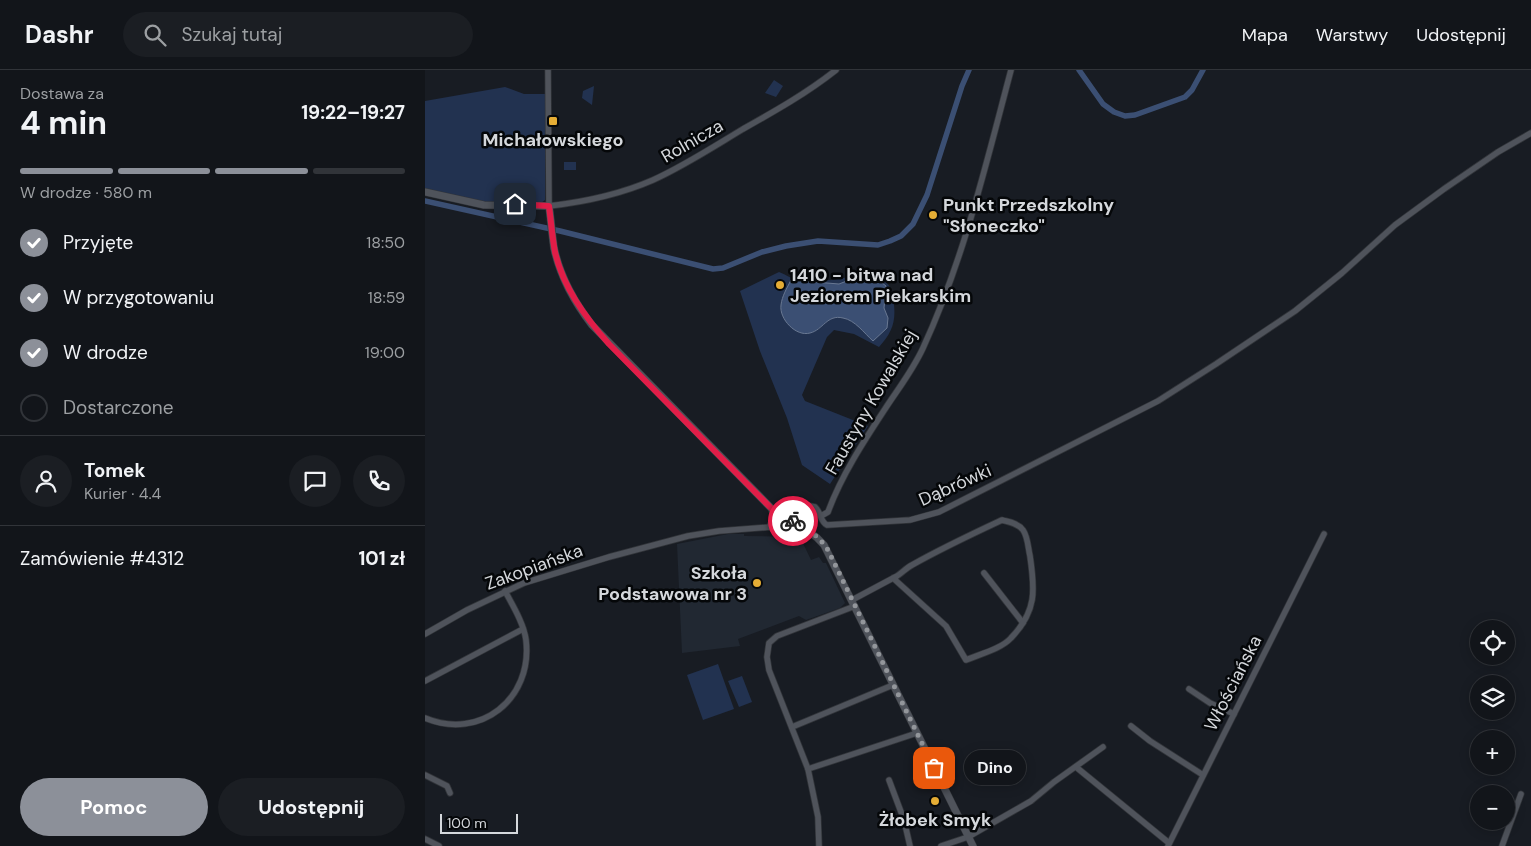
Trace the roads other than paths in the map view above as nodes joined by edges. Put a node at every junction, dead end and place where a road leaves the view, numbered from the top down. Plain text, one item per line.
1 (549, 70) edge
2 (837, 70) edge
3 (1011, 70) edge
4 (1531, 133) edge
5 (425, 192) edge
6 (549, 206) junction
7 (768, 506) junction
8 (801, 508) junction
9 (821, 516) junction
10 (785, 518) junction
11 (799, 524) junction
12 (768, 528) junction
13 (1324, 534) dead end
14 (984, 573) dead end
15 (893, 578) junction
16 (505, 591) junction
17 (854, 603) junction
18 (1023, 623) junction
19 (523, 629) junction
20 (425, 634) edge
21 (425, 681) edge
22 (893, 685) junction
23 (1189, 689) dead end
24 (1234, 714) junction
25 (425, 718) edge
26 (1131, 726) dead end
27 (792, 727) junction
28 (917, 732) junction
29 (1103, 747) dead end
30 (1076, 767) junction
31 (808, 769) junction
32 (425, 775) edge
33 (1203, 776) junction
34 (889, 780) dead end
35 (450, 793) dead end
36 (1521, 794) dead end
37 (968, 837) junction
38 (425, 839) edge
39 (1168, 845) edge
40 (439, 846) edge
41 (819, 846) edge
42 (910, 846) edge
43 (941, 846) edge
44 (973, 846) edge
45 (1502, 846) edge

1 - 6 street
2 - 6 street, Rolnicza
3 - 9 street, Faustyny Kowalskiej
4 - 9 street, Dąbrówki
5 - 6 street
6 - 7 street
7 - 10 street
7 - 12 street
8 - 9 street
8 - 10 street
8 - 11 street
10 - 11 street
10 - 12 street
11 - 17 street
12 - 16 street, Zakopiańska
13 - 24 street, Włościańska
14 - 18 street
15 - 17 street
15 - 18 street
15 - 18 street
16 - 19 street
16 - 20 street, Zakopiańska
17 - 22 street
17 - 27 street
19 - 21 street
19 - 25 street
22 - 27 street
22 - 28 street
23 - 24 street
24 - 33 street, Włościańska
26 - 33 street
27 - 31 street
28 - 31 street
28 - 37 street
29 - 30 street
30 - 37 street
30 - 39 street
31 - 41 street
32 - 35 street
33 - 39 street, Włościańska
34 - 42 street
36 - 45 street
37 - 43 street
37 - 44 street
38 - 40 street

